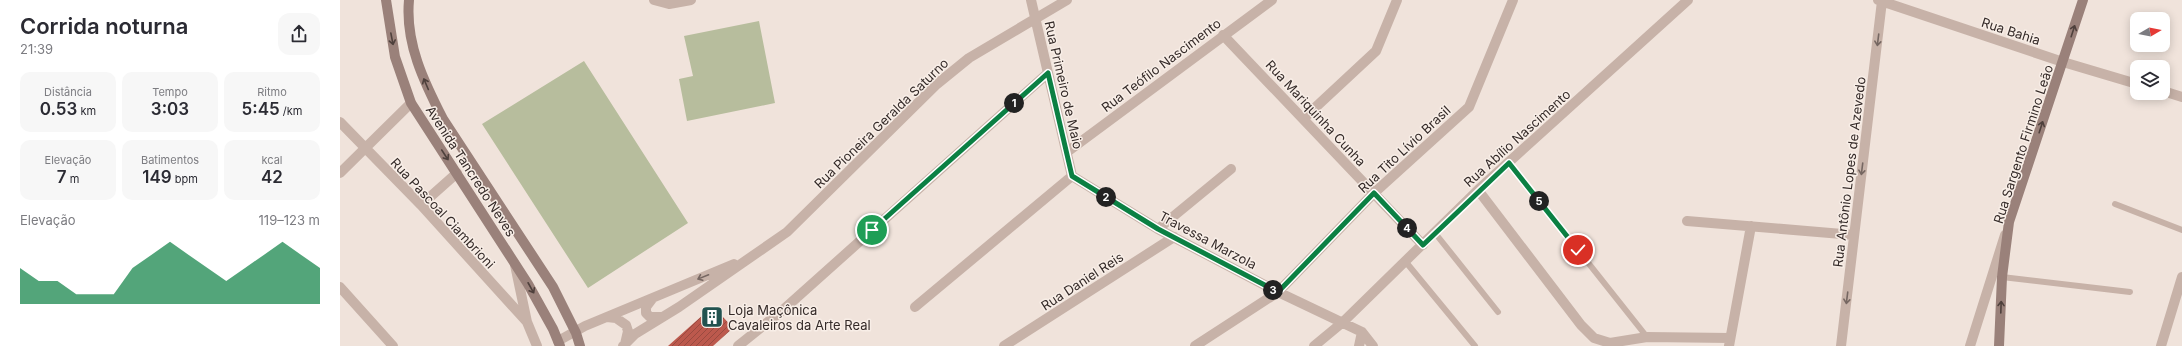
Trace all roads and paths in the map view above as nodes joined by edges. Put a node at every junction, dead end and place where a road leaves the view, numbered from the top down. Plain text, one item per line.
1 (386, 0) edge
2 (410, 0) edge
3 (654, 0) edge
4 (691, 0) edge
5 (1031, 0) edge
6 (1067, 0) edge
7 (1272, 0) edge
8 (1397, 0) edge
9 (1513, 0) edge
10 (1688, 0) edge
11 (2083, 0) edge
12 (1880, 1) edge
13 (1895, 3) edge
14 (1035, 18) junction
15 (1223, 35) junction
16 (2062, 62) junction
17 (1048, 73) junction
18 (2130, 82) edge
19 (2170, 93) edge
20 (2182, 97) edge
21 (411, 103) junction
22 (1304, 118) junction
23 (340, 122) edge
24 (364, 148) junction
25 (1067, 152) junction
26 (1509, 163) junction
27 (1231, 169) dead end
28 (340, 173) edge
29 (457, 174) junction
30 (1072, 176) junction
31 (1478, 190) junction
32 (1374, 193) junction
33 (2115, 204) dead end
34 (421, 205) junction
35 (1687, 221) dead end
36 (2009, 222) junction
37 (1751, 226) junction
38 (1158, 229) junction
39 (2182, 230) edge
40 (1435, 233) junction
41 (1854, 235) junction
42 (1174, 237) junction
43 (1423, 245) junction
44 (752, 257) junction
45 (1406, 261) junction
46 (515, 263) junction
47 (2002, 277) junction
48 (2182, 277) edge
49 (340, 287) edge
50 (1278, 292) junction
51 (2130, 292) dead end
52 (654, 298) junction
53 (915, 307) dead end
54 (1498, 312) dead end
55 (663, 317) junction
56 (607, 318) junction
57 (527, 322) junction
58 (1343, 322) junction
59 (1362, 332) junction
60 (576, 333) junction
61 (1647, 337) junction
62 (1729, 342) edge
63 (559, 344) edge
64 (624, 345) edge
65 (393, 346) edge
66 (536, 346) edge
67 (580, 346) edge
68 (738, 346) edge
69 (1004, 346) edge
70 (1195, 346) edge
71 (1314, 346) edge
72 (1359, 346) edge
73 (1373, 346) edge
74 (1475, 346) edge
75 (1841, 346) edge
76 (1970, 346) edge
77 (1999, 346) edge
78 (2161, 346) edge

1 -> 21 street, Avenida Tancredo Neves
60 -> 2 street, Avenida Tancredo Neves
3 - 4 street
5 - 14 street, Rua Primeiro de Maio
6 - 14 street, Rua Pioneira Geralda Saturno
7 - 15 street, Rua Teófilo Nascimento
8 - 22 street
9 - 32 street, Rua Tito Lívio Brasil
10 - 26 street, Rua Abílio Nascimento
16 -> 11 street, Rua Sargento Firmino Leão
12 - 13 street, Rua Bahia
12 -> 41 street, Rua Antônio Lopes de Azevedo
13 - 16 street, Rua Bahia
14 - 17 street, Rua Primeiro de Maio
14 - 44 street, Rua Pioneira Geralda Saturno
15 - 22 street, Rua Mariquinha Cunha
15 - 25 street, Rua Teófilo Nascimento
16 - 18 street, Rua Bahia
36 -> 16 street, Rua Sargento Firmino Leão
17 - 25 street, Rua Primeiro de Maio
17 - 68 street
19 - 20 street
21 - 24 street
21 -> 29 street, Avenida Tancredo Neves
22 - 32 street, Rua Mariquinha Cunha
23 - 24 street, Rua Pascoal Ciambrioni
24 - 28 street
24 - 34 street, Rua Pascoal Ciambrioni
25 - 30 street, Rua Primeiro de Maio
26 - 31 street, Rua Abílio Nascimento
26 - 61 lane
27 - 38 street
29 - 34 street
29 - 46 street, Avenida Tancredo Neves
30 - 38 street, Travessa Marzola
30 - 53 street
31 - 40 street, Rua Abílio Nascimento
31 - 61 street
32 - 43 street, Rua Mariquinha Cunha
32 - 50 street, Rua Tito Lívio Brasil
33 - 39 lane
34 - 57 street, Rua Pascoal Ciambrioni
35 - 37 street
36 - 47 street, Rua Sargento Firmino Leão
36 - 76 street
37 - 41 street
37 - 62 street
38 - 42 street, Travessa Marzola
40 - 43 street, Rua Abílio Nascimento
40 - 54 lane
41 -> 75 street, Rua Antônio Lopes de Azevedo
42 - 50 street, Travessa Marzola
42 - 69 street, Rua Daniel Reis
43 - 45 street, Rua Abílio Nascimento
44 -> 52 street, Rua Pioneira Geralda Saturno
44 - 55 street, Rua Pioneira Geralda Saturno
45 - 58 street, Rua Abílio Nascimento
45 - 74 lane
46 - 57 street
46 -> 63 street, Avenida Tancredo Neves
47 - 51 lane
77 -> 47 street, Rua Sargento Firmino Leão
48 - 78 street
49 - 65 street
50 - 58 street, Travessa Marzola
50 - 70 street, Rua Tito Lívio Brasil
52 - 55 street
52 - 56 street, Rua Pioneira Geralda Saturno
55 - 64 street, Rua Pioneira Geralda Saturno
56 - 60 street, Rua Pioneira Geralda Saturno
56 - 64 street
57 - 66 street
58 - 59 street, Travessa Marzola
58 - 71 street, Rua Abílio Nascimento
59 - 72 street
59 - 73 street, Travessa Marzola
60 - 63 street, Rua Pioneira Geralda Saturno
60 - 67 street, Avenida Tancredo Neves
61 - 62 street

